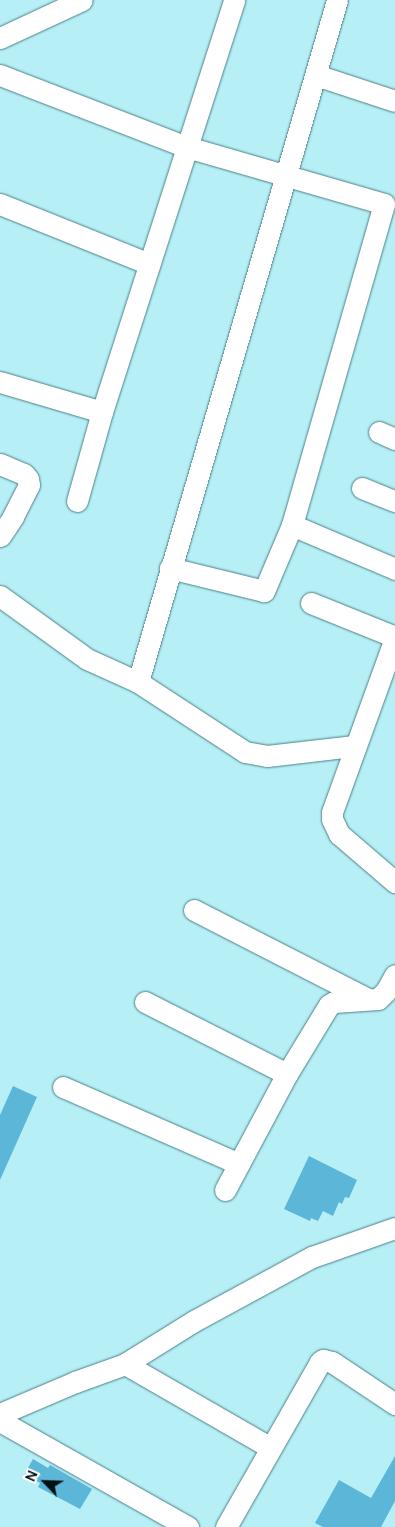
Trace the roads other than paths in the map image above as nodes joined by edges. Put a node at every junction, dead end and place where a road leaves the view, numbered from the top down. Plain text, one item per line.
1 (82, 0) edge
2 (234, 0) edge
3 (337, 0) edge
4 (0, 38) edge
5 (0, 75) edge
6 (316, 76) junction
7 (395, 101) edge
8 (187, 147) junction
9 (287, 177) junction
10 (0, 204) edge
11 (150, 264) junction
12 (0, 382) edge
13 (102, 412) junction
14 (0, 464) edge
15 (362, 488) dead end
16 (77, 501) dead end
17 (395, 501) edge
18 (292, 525) junction
19 (0, 536) edge
20 (170, 568) junction
21 (395, 569) edge
22 (0, 596) edge
23 (311, 603) dead end
24 (395, 638) edge
25 (138, 682) junction
26 (354, 746) junction
27 (395, 882) edge
28 (194, 910) dead end
29 (395, 975) edge
30 (370, 1000) junction
31 (145, 1002) dead end
32 (288, 1074) junction
33 (62, 1087) dead end
34 (239, 1164) junction
35 (225, 1190) dead end
36 (395, 1228) edge
37 (125, 1364) junction
38 (395, 1404) edge
39 (0, 1414) edge
40 (0, 1420) edge
41 (271, 1448) junction
42 (188, 1527) edge
43 (226, 1527) edge

1 - 4 street
2 - 8 street
3 - 6 street
5 - 8 street
6 - 7 street
6 - 9 street
8 - 9 street
8 - 11 street
9 - 18 street
9 - 20 street
10 - 11 street
11 - 13 street
12 - 13 street
13 - 16 street
14 - 19 street
15 - 17 street
18 - 20 street
18 - 21 street
20 - 25 street
22 - 25 street
23 - 24 street
24 - 26 street
25 - 26 street
26 - 27 street
28 - 30 street
29 - 30 street
30 - 32 street
31 - 32 street
32 - 34 street
33 - 34 street
34 - 35 street
36 - 37 street
37 - 39 street
37 - 41 street
38 - 41 street
40 - 42 street
41 - 43 street

